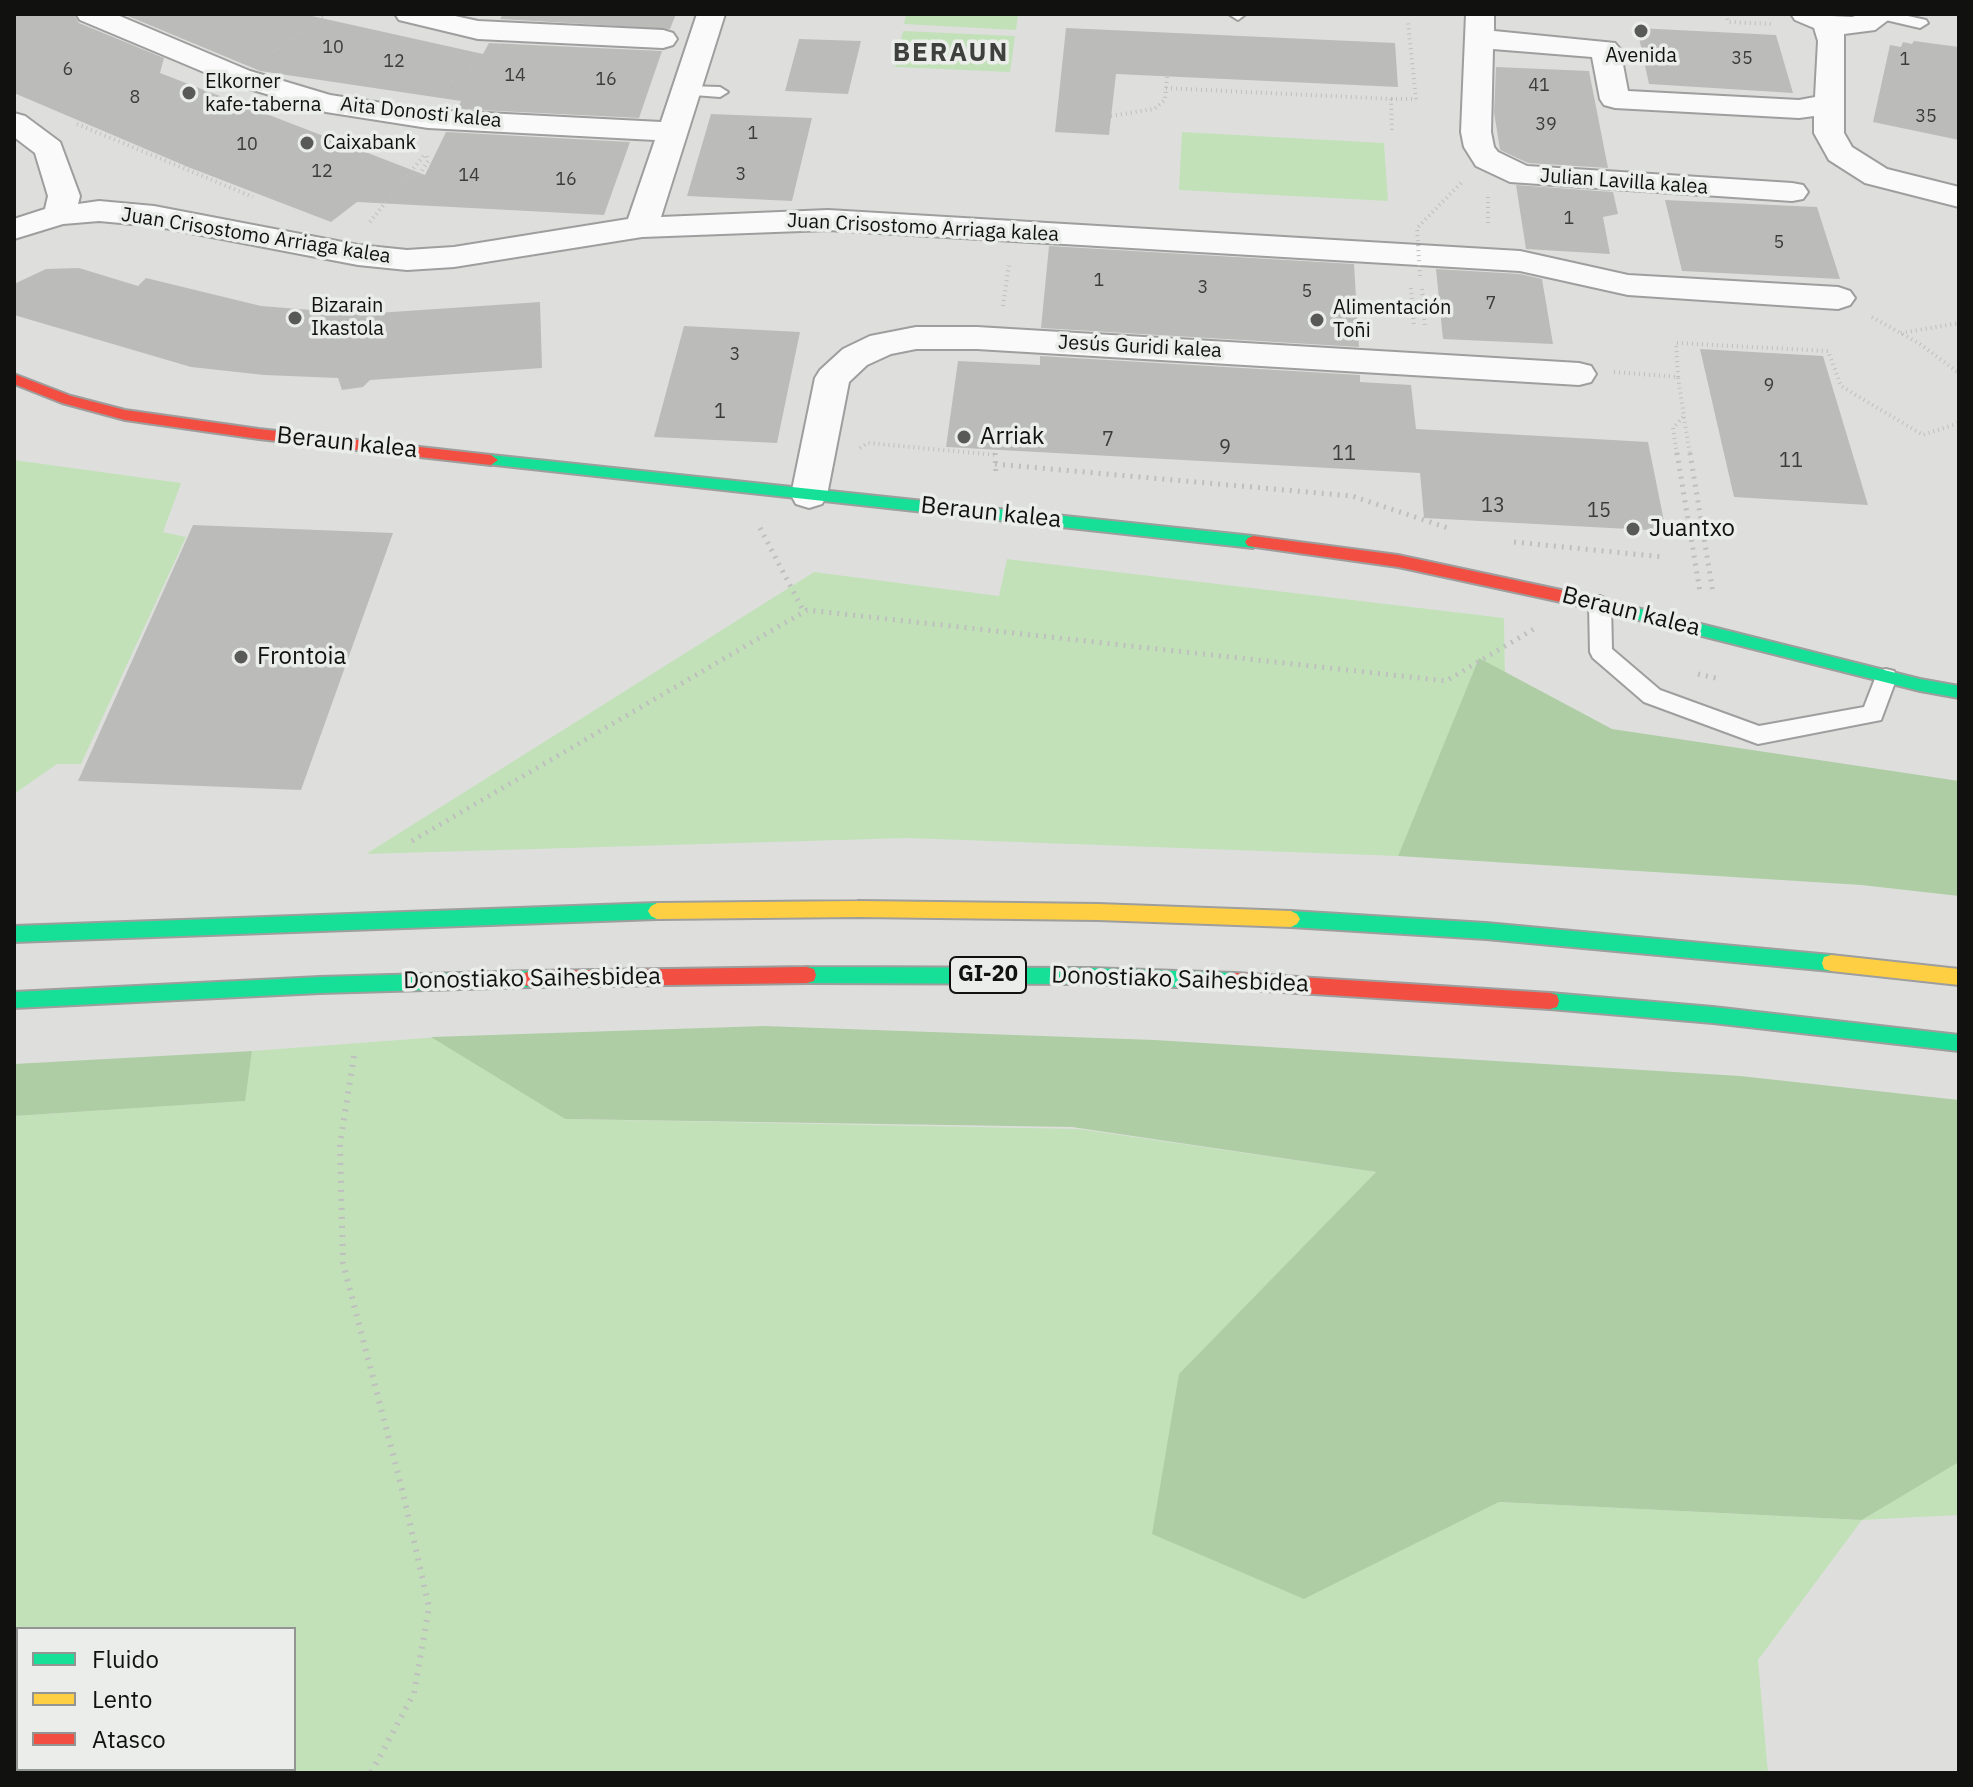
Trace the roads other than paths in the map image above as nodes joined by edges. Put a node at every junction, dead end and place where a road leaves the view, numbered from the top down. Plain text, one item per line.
1 (90, 14) edge
2 (409, 14) edge
3 (711, 14) edge
4 (1882, 14) edge
5 (458, 19) edge
6 (1816, 19) edge
7 (1920, 23) dead end
8 (1479, 26) edge
9 (663, 39) dead end
10 (686, 91) junction
11 (720, 92) dead end
12 (1831, 104) junction
13 (14, 122) edge
14 (673, 132) junction
15 (1792, 192) dead end
16 (1959, 197) edge
17 (60, 215) junction
18 (642, 227) junction
19 (14, 229) edge
20 (1838, 298) road end
21 (1595, 373) road end
22 (15, 379) edge
23 (809, 495) junction
24 (1600, 604) junction
25 (1886, 677) junction
26 (1959, 692) edge
27 (14, 934) edge
28 (1959, 977) edge
29 (14, 1000) edge
30 (1959, 1043) edge

1 - 14 street, Aita Donosti kalea
2 - 5 street
3 - 10 street
4 - 6 street
4 - 7 lane
5 - 9 street
6 - 12 street
8 - 12 street
8 - 15 street, Julian Lavilla kalea
10 - 11 lane
10 - 14 street
12 - 16 street
13 - 17 street
14 - 18 street
17 - 18 street, Juan Crisostomo Arriaga kalea
17 - 19 street, Juan Crisostomo Arriaga kalea
18 - 20 street, Juan Crisostomo Arriaga kalea
21 - 23 street, Jesús Guridi kalea
22 - 23 main road, Beraun kalea
23 - 24 main road, Beraun kalea
24 - 25 main road, Beraun kalea
24 - 25 lane
25 - 26 main road, Beraun kalea
27 - 28 main road
29 - 30 main road, Donostiako Saihesbidea / GI-20

